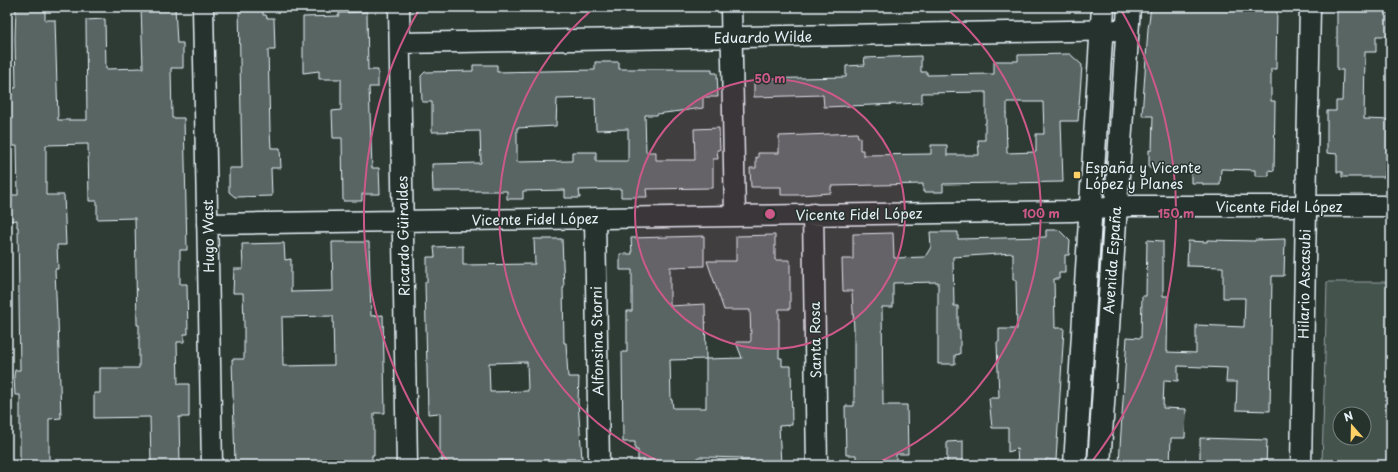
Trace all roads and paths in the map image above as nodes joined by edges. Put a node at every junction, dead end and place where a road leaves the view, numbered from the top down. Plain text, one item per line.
1 (203, 7) edge
2 (399, 7) edge
3 (731, 7) edge
4 (1103, 7) edge
5 (1129, 7) edge
6 (1310, 7) edge
7 (1127, 30) junction
8 (1102, 31) junction
9 (731, 37) junction
10 (400, 43) junction
11 (1306, 206) junction
12 (1391, 206) edge
13 (1116, 207) junction
14 (1091, 209) junction
15 (813, 214) junction
16 (735, 216) junction
17 (595, 218) junction
18 (403, 221) junction
19 (208, 224) junction
20 (212, 465) edge
21 (407, 465) edge
22 (599, 465) edge
23 (817, 465) edge
24 (1075, 465) edge
25 (1099, 465) edge
26 (1301, 465) edge

1 - 19 street, Hugo Wast
2 - 10 street, Ricardo Güiraldes
3 - 9 street
4 - 8 main road, Avenida España
5 - 7 main road, Avenida España
6 - 11 street, Hilario Ascasubi
7 - 8 street, Eduardo Wilde
7 - 13 main road, Avenida España
8 - 9 street, Eduardo Wilde
8 - 14 main road, Avenida España
9 - 10 street, Eduardo Wilde
9 - 16 street
10 - 18 street, Ricardo Güiraldes
11 - 12 street, Vicente Fidel López
11 - 13 street, Vicente Fidel López
11 - 26 street, Hilario Ascasubi
13 - 14 street, Vicente Fidel López
13 - 25 main road, Avenida España
14 - 15 street, Vicente Fidel López
14 - 24 main road, Avenida España
15 - 16 street, Vicente Fidel López
15 - 23 street, Santa Rosa
16 - 17 street, Vicente Fidel López
17 - 18 street, Vicente Fidel López
17 - 22 street, Alfonsina Storni
18 - 19 street, Vicente Fidel López
18 - 21 street, Ricardo Güiraldes
19 - 20 street, Hugo Wast

